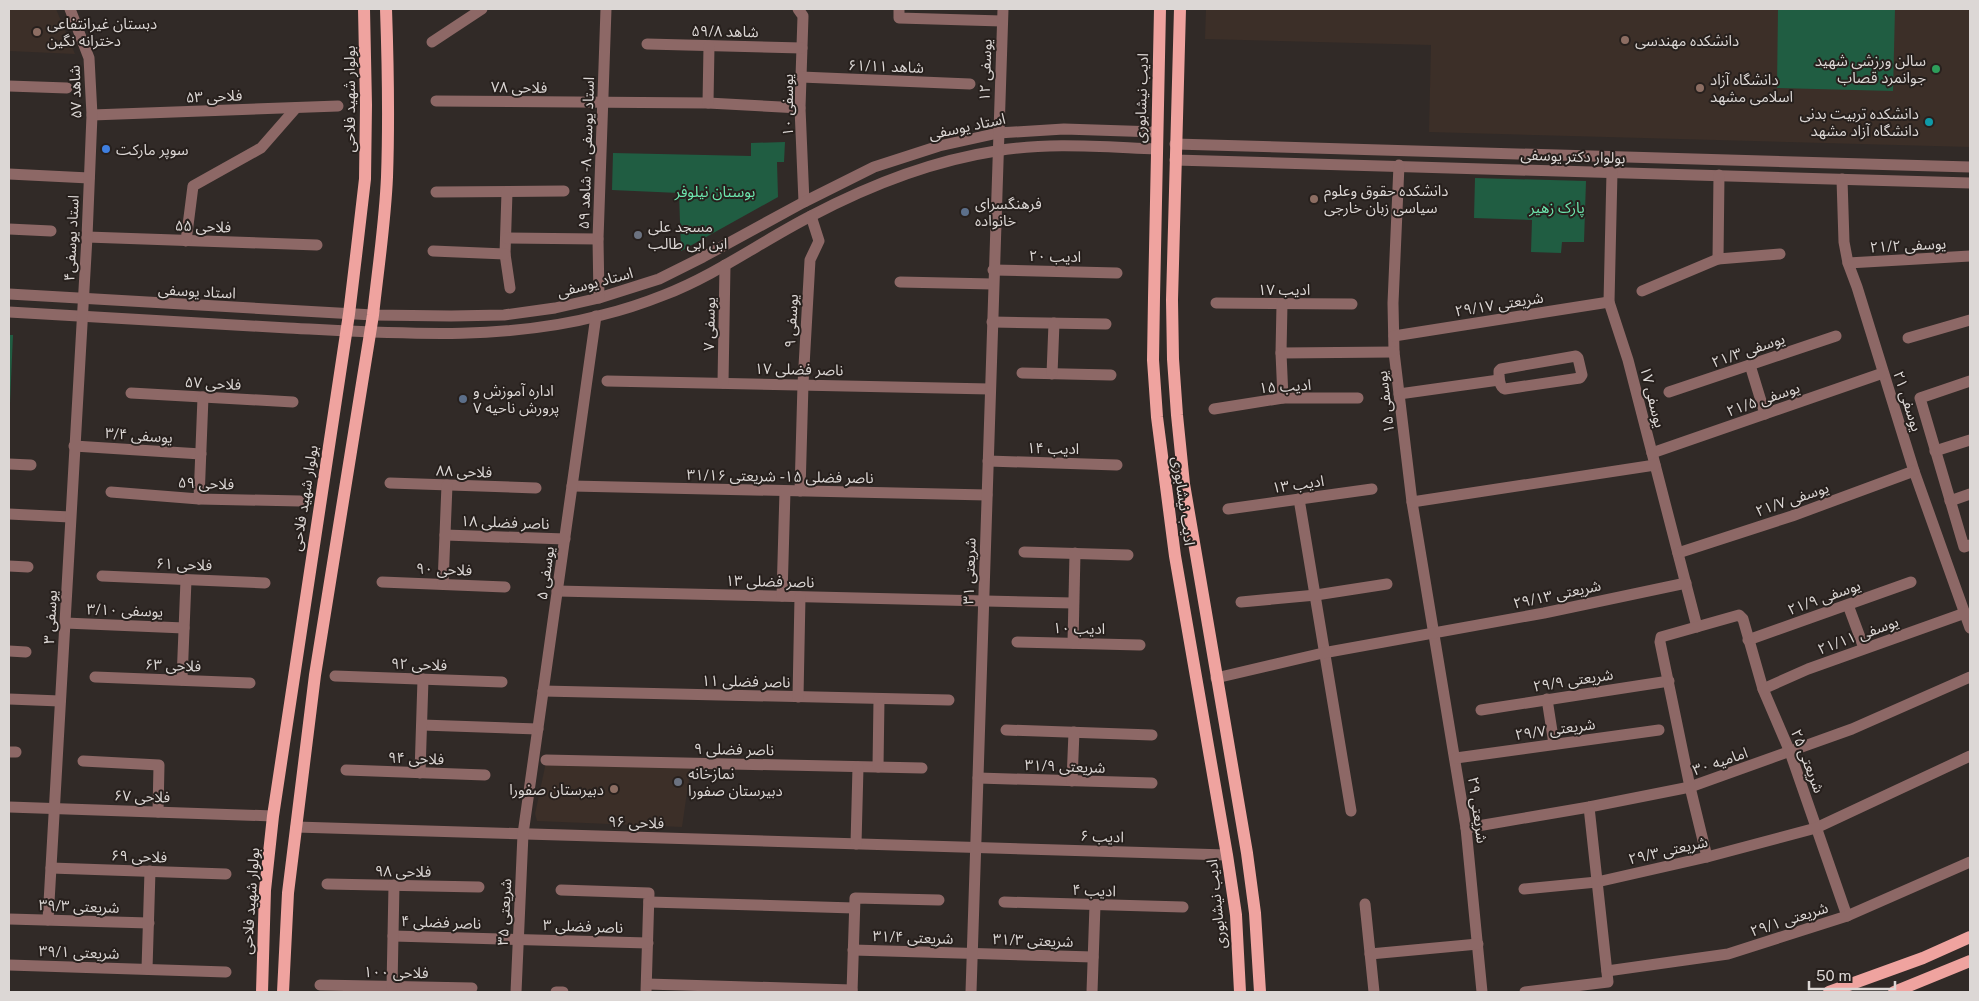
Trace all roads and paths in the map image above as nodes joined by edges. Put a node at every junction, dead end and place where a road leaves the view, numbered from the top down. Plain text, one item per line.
1 (70, 9) edge
2 (364, 9) edge
3 (386, 9) edge
4 (482, 9) edge
5 (606, 9) edge
6 (798, 9) edge
7 (1003, 9) edge
8 (1160, 9) edge
9 (1180, 9) edge
10 (899, 13) edge
11 (1002, 21) junction
12 (432, 42) dead end
13 (647, 44) dead end
14 (709, 46) junction
15 (802, 48) junction
16 (801, 78) junction
17 (970, 84) dead end
18 (9, 86) edge
19 (67, 88) dead end
20 (436, 101) dead end
21 (602, 103) junction
22 (708, 103) junction
23 (338, 106) dead end
24 (296, 108) junction
25 (800, 108) junction
26 (92, 115) junction
27 (1157, 132) junction
28 (998, 133) junction
29 (1175, 144) junction
30 (1156, 149) junction
31 (997, 150) junction
32 (1175, 160) junction
33 (1399, 165) junction
34 (1970, 167) edge
35 (1612, 172) junction
36 (9, 174) edge
37 (1719, 175) junction
38 (89, 178) junction
39 (1842, 179) junction
40 (1970, 182) edge
41 (564, 191) dead end
42 (436, 192) dead end
43 (507, 192) junction
44 (804, 202) junction
45 (811, 216) junction
46 (9, 229) edge
47 (51, 231) dead end
48 (87, 237) junction
49 (506, 238) junction
50 (598, 239) junction
51 (186, 240) junction
52 (317, 245) dead end
53 (433, 250) dead end
54 (505, 254) junction
55 (1780, 254) dead end
56 (1970, 256) edge
57 (1718, 259) junction
58 (1848, 263) junction
59 (725, 265) junction
60 (994, 270) junction
61 (1117, 272) dead end
62 (900, 282) dead end
63 (993, 284) junction
64 (510, 288) dead end
65 (1642, 291) dead end
66 (9, 294) edge
67 (600, 298) junction
68 (83, 299) junction
69 (1609, 302) junction
70 (1216, 303) dead end
71 (1282, 304) junction
72 (1352, 304) dead end
73 (9, 312) edge
74 (349, 314) junction
75 (373, 314) junction
76 (82, 316) junction
77 (596, 316) junction
78 (1970, 320) edge
79 (992, 322) junction
80 (1054, 323) junction
81 (1106, 324) dead end
82 (347, 331) junction
83 (370, 332) junction
84 (1394, 336) junction
85 (1836, 336) dead end
86 (1908, 338) dead end
87 (1394, 352) junction
88 (1281, 353) junction
89 (1750, 365) junction
90 (1022, 373) dead end
91 (1883, 373) junction
92 (1052, 374) junction
93 (1111, 375) dead end
94 (1499, 380) junction
95 (607, 381) dead end
96 (1970, 381) edge
97 (723, 383) junction
98 (803, 384) junction
99 (990, 389) junction
100 (1669, 392) dead end
101 (131, 394) dead end
102 (1399, 394) junction
103 (203, 398) junction
104 (1283, 398) junction
105 (1358, 398) dead end
106 (293, 402) dead end
107 (1214, 409) dead end
108 (1764, 414) junction
109 (1970, 440) edge
110 (74, 446) junction
111 (1935, 451) junction
112 (201, 454) junction
113 (1654, 459) junction
114 (988, 461) junction
115 (9, 464) edge
116 (1117, 464) dead end
117 (31, 465) dead end
118 (1914, 471) junction
119 (390, 483) dead end
120 (1184, 484) junction
121 (447, 485) junction
122 (572, 486) junction
123 (1165, 487) junction
124 (536, 488) dead end
125 (1372, 489) dead end
126 (785, 491) junction
127 (800, 491) junction
128 (111, 492) dead end
129 (1970, 494) edge
130 (986, 495) junction
131 (198, 499) junction
132 (1299, 499) junction
133 (300, 500) dead end
134 (1950, 501) junction
135 (1412, 502) junction
136 (1228, 509) dead end
137 (9, 514) edge
138 (70, 517) junction
139 (445, 535) junction
140 (565, 539) junction
141 (1967, 546) edge
142 (1024, 552) dead end
143 (1678, 553) junction
144 (1074, 554) junction
145 (1945, 554) junction
146 (1128, 555) dead end
147 (9, 566) edge
148 (28, 567) dead end
149 (102, 576) dead end
150 (186, 580) junction
151 (382, 582) dead end
152 (1911, 582) dead end
153 (264, 583) dead end
154 (1686, 583) junction
155 (443, 584) junction
156 (1386, 584) dead end
157 (505, 587) dead end
158 (557, 591) junction
159 (1316, 595) junction
160 (782, 596) junction
161 (800, 597) junction
162 (983, 601) junction
163 (1241, 602) dead end
164 (1074, 603) junction
165 (1848, 605) junction
166 (1965, 613) junction
167 (65, 623) junction
168 (1697, 627) junction
169 (184, 628) junction
170 (1970, 628) edge
171 (1434, 633) junction
172 (1748, 640) junction
173 (1017, 642) dead end
174 (1072, 643) junction
175 (1140, 645) dead end
176 (1864, 648) junction
177 (9, 651) edge
178 (26, 652) dead end
179 (1324, 653) junction
180 (335, 676) dead end
181 (95, 677) dead end
182 (1216, 678) junction
183 (1970, 678) edge
184 (423, 679) junction
185 (182, 680) junction
186 (1669, 681) junction
187 (502, 682) dead end
188 (250, 683) dead end
189 (1763, 689) junction
190 (543, 691) junction
191 (798, 697) junction
192 (9, 699) edge
193 (879, 699) junction
194 (949, 700) dead end
195 (1547, 700) junction
196 (60, 701) junction
197 (1481, 710) dead end
198 (422, 725) junction
199 (538, 729) junction
200 (1006, 730) dead end
201 (1659, 730) dead end
202 (1074, 732) junction
203 (1152, 734) dead end
204 (1554, 744) junction
205 (1790, 752) junction
206 (1970, 756) edge
207 (1456, 758) junction
208 (546, 760) dead end
209 (83, 761) dead end
210 (858, 766) junction
211 (878, 767) junction
212 (922, 768) dead end
213 (346, 770) dead end
214 (420, 773) junction
215 (485, 775) dead end
216 (978, 778) junction
217 (1072, 781) junction
218 (1152, 783) dead end
219 (1690, 787) junction
220 (9, 806) edge
221 (1589, 807) junction
222 (54, 808) junction
223 (1351, 811) dead end
224 (158, 812) junction
225 (273, 816) junction
226 (296, 827) junction
227 (1466, 828) junction
228 (1816, 828) junction
229 (523, 834) junction
230 (856, 844) junction
231 (976, 848) junction
232 (1227, 855) junction
233 (1707, 857) junction
234 (1970, 862) edge
235 (51, 868) junction
236 (150, 871) junction
237 (226, 874) dead end
238 (1597, 882) junction
239 (327, 884) dead end
240 (394, 885) junction
241 (479, 887) dead end
242 (1524, 889) dead end
243 (561, 890) dead end
244 (649, 897) junction
245 (939, 900) dead end
246 (1004, 902) dead end
247 (855, 903) junction
248 (1365, 904) dead end
249 (1095, 905) junction
250 (1183, 907) dead end
251 (1847, 916) junction
252 (9, 919) edge
253 (48, 920) junction
254 (149, 923) junction
255 (393, 936) junction
256 (1970, 938) edge
257 (518, 939) junction
258 (648, 943) junction
259 (1478, 944) junction
260 (853, 950) junction
261 (972, 953) junction
262 (1370, 954) junction
263 (1094, 957) junction
264 (1970, 961) edge
265 (9, 965) edge
266 (147, 969) junction
267 (226, 972) dead end
268 (1607, 976) junction
269 (320, 985) dead end
270 (392, 987) junction
271 (472, 988) dead end
272 (646, 988) edge
273 (852, 991) edge
274 (262, 992) edge
275 (283, 992) edge
276 (516, 992) edge
277 (556, 992) edge
278 (563, 992) edge
279 (971, 992) edge
280 (1092, 992) edge
281 (1240, 992) edge
282 (1260, 992) edge
283 (1374, 992) edge
284 (1482, 992) edge
285 (1525, 992) edge
286 (1829, 992) edge
287 (1894, 992) edge

1 - 26 street, شاهد ۵۷
2 - 74 main road, بولوار شهید فلاحی
3 - 75 main road
4 - 12 street
5 - 21 street, استاد یوسفی ۸ - شاهد ۵۹
6 - 15 street, یوسفی ۱۰
7 - 11 street, یوسفی ۱۲
8 - 27 main road, ادیب نیشابوری
9 - 29 main road, ادیب نیشابوری
10 - 11 street
11 - 28 street, یوسفی ۱۲
13 - 14 street, شاهد ۵۹/۸
14 - 15 street, شاهد ۵۹/۸
14 - 22 street
15 - 16 street, یوسفی ۱۰
16 - 17 street, شاهد ۶۱/۱۱
16 - 25 street, یوسفی ۱۰
18 - 19 street
20 - 21 street, فلاحی ۷۸
21 - 22 street, فلاحی ۷۸
21 - 50 street, استاد یوسفی ۸ - شاهد ۵۹
22 - 25 street, فلاحی ۷۸
23 - 24 street, فلاحی ۵۳
24 - 26 street, فلاحی ۵۳
24 - 51 street
25 - 44 street, یوسفی ۱۰
26 - 38 street, شاهد ۵۷
27 - 28 street, استاد یوسفی
27 - 30 main road, ادیب نیشابوری
28 - 31 street, یوسفی ۱۲
28 - 44 street, استاد یوسفی
29 - 32 main road, ادیب نیشابوری
29 - 34 street, بولوار دکتر یوسفی
30 - 31 street, استاد یوسفی
30 - 123 main road, ادیب نیشابوری
31 - 45 street, استاد یوسفی
31 - 60 street, شریعتی ۳۱
32 - 33 street, بولوار دکتر یوسفی
32 - 120 main road, ادیب نیشابوری
33 - 35 street, بولوار دکتر یوسفی
33 - 84 street, یوسفی ۱۵
35 - 37 street, بولوار دکتر یوسفی
35 - 69 street, یوسفی ۱۷
36 - 38 street
37 - 39 street, بولوار دکتر یوسفی
37 - 57 street
38 - 48 street, استاد یوسفی۴
39 - 40 street, بولوار دکتر یوسفی
39 - 58 street, یوسفی ۲۱
41 - 43 street
42 - 43 street
43 - 49 street
44 - 67 street, استاد یوسفی
45 - 59 street, استاد یوسفی
45 - 98 street, یوسفی ۹
46 - 47 street
48 - 51 street, فلاحی ۵۵
48 - 68 street, استاد یوسفی۴
49 - 50 street
49 - 54 street
50 - 67 street, استاد یوسفی ۸ - شاهد ۵۹
51 - 52 street, فلاحی ۵۵
53 - 54 street
54 - 64 street
55 - 57 street
56 - 58 street, یوسفی ۲۱/۲
57 - 65 street
58 - 91 street, یوسفی ۲۱
59 - 77 street, استاد یوسفی
59 - 97 street, یوسفی ۷
60 - 61 street, ادیب ۲۰
60 - 63 street, شریعتی ۳۱
62 - 63 street
63 - 79 street, شریعتی ۳۱
66 - 68 street, استاد یوسفی
67 - 75 street, استاد یوسفی
68 - 74 street, استاد یوسفی
68 - 76 street, استاد یوسفی۴
69 - 84 street, شریعتی ۲۹/۱۷
69 - 113 street, یوسفی ۱۷
70 - 71 street, ادیب ۱۷
71 - 72 street, ادیب ۱۷
71 - 88 street
73 - 76 street, استاد یوسفی
74 - 75 street, استاد یوسفی
74 - 82 main road, بولوار شهید فلاحی
75 - 83 main road
76 - 82 street, استاد یوسفی
76 - 110 street, یوسفی ۳
77 - 83 street, استاد یوسفی
77 - 122 street, یوسفی ۵
78 - 86 street
79 - 80 street
79 - 99 street, شریعتی ۳۱
80 - 81 street
80 - 92 street
82 - 83 street, استاد یوسفی
82 - 225 main road, بولوار شهید فلاحی
83 - 226 main road
84 - 87 street, یوسفی ۱۵
85 - 89 street, یوسفی ۲۱/۳
87 - 88 street
87 - 102 street, یوسفی ۱۵
88 - 104 street
89 - 100 street, یوسفی ۲۱/۳
89 - 108 street
90 - 92 street
91 - 108 street, یوسفی ۲۱/۵
91 - 118 street, یوسفی ۲۱
92 - 93 street
94 - 94 street
94 - 102 street
95 - 97 street, ناصر فضلی ۱۷
96 - 111 street
97 - 98 street, ناصر فضلی ۱۷
98 - 99 street, ناصر فضلی ۱۷
98 - 127 street, یوسفی ۹
99 - 114 street, شریعتی ۳۱
101 - 103 street, فلاحی ۵۷
102 - 135 street, یوسفی ۱۵
103 - 106 street, فلاحی ۵۷
103 - 112 street
104 - 105 street, ادیب ۱۵
104 - 107 street, ادیب ۱۵
108 - 113 street, یوسفی ۲۱/۵
109 - 111 street
110 - 112 street, یوسفی ۳/۴
110 - 138 street, یوسفی ۳
111 - 134 street
112 - 131 street
113 - 135 street
113 - 143 street, یوسفی ۱۷
114 - 116 street, ادیب ۱۴
114 - 130 street, شریعتی ۳۱
115 - 117 street
118 - 143 street, یوسفی ۲۱/۷
118 - 145 street, یوسفی ۲۱
119 - 121 street, فلاحی ۸۸
120 - 123 main road
120 - 182 main road, ادیب نیشابوری
121 - 124 street, فلاحی ۸۸
121 - 139 street
122 - 126 street, ناصر فضلی ۱۵ - شریعتی ۳۱/۱۶
122 - 140 street, یوسفی ۵
123 - 232 main road, ادیب نیشابوری
125 - 132 street, ادیب ۱۳
126 - 127 street, ناصر فضلی ۱۵ - شریعتی ۳۱/۱۶
126 - 160 street
127 - 130 street, ناصر فضلی ۱۵ - شریعتی ۳۱/۱۶
128 - 131 street, فلاحی ۵۹
129 - 134 street
130 - 162 street, شریعتی ۳۱
131 - 133 street, فلاحی ۵۹
132 - 136 street, ادیب ۱۳
132 - 159 street
134 - 141 street
135 - 171 street, یوسفی ۱۵
137 - 138 street
138 - 167 street, یوسفی ۳
139 - 140 street, ناصر فضلی ۱۸
139 - 155 street
140 - 158 street, یوسفی ۵
141 - 145 street
142 - 144 street
143 - 154 street, یوسفی ۱۷
144 - 146 street
144 - 164 street
145 - 166 street, یوسفی ۲۱
147 - 148 street
149 - 150 street, فلاحی ۶۱
150 - 153 street, فلاحی ۶۱
150 - 169 street
151 - 155 street, فلاحی ۹۰
152 - 165 street, یوسفی ۲۱/۹
154 - 168 street, یوسفی ۱۷
154 - 171 street, شریعتی ۲۹/۱۳
155 - 157 street, فلاحی ۹۰
156 - 159 street
158 - 160 street, ناصر فضلی ۱۳
158 - 190 street, یوسفی ۵
159 - 163 street
159 - 179 street
160 - 161 street, ناصر فضلی ۱۳
161 - 162 street, ناصر فضلی ۱۳
161 - 191 street
162 - 164 street, ناصر فضلی ۱۳
162 - 216 street, شریعتی ۳۱
164 - 174 street
165 - 172 street, یوسفی ۲۱/۹
165 - 176 street
166 - 170 street, یوسفی ۲۱
166 - 176 street, یوسفی ۲۱/۱۱
167 - 169 street, یوسفی ۳/۱۰
167 - 196 street, یوسفی ۳
168 - 172 street, شریعتی ۲۵
168 - 186 street
169 - 185 street
171 - 179 street, شریعتی ۲۹/۱۳
171 - 207 street, شریعتی ۲۹
172 - 189 street, شریعتی ۲۵
173 - 174 street, ادیب ۱۰
174 - 175 street, ادیب ۱۰
176 - 189 street, یوسفی ۲۱/۱۱
177 - 178 street
179 - 182 street, شریعتی ۲۹/۱۳
179 - 223 street
180 - 184 street, فلاحی ۹۲
181 - 185 street, فلاحی ۶۳
182 - 282 main road, ادیب نیشابوری
183 - 205 street, امامیه ۳۰
184 - 187 street, فلاحی ۹۲
184 - 198 street
185 - 188 street, فلاحی ۶۳
186 - 195 street, شریعتی ۲۹/۹
186 - 219 street
189 - 205 street, شریعتی ۲۵
190 - 191 street, ناصر فضلی ۱۱
190 - 199 street, یوسفی ۵
191 - 193 street, ناصر فضلی ۱۱
192 - 196 street
193 - 194 street, ناصر فضلی ۱۱
193 - 211 street
195 - 197 street, شریعتی ۲۹/۹
195 - 204 street
196 - 222 street, یوسفی ۳
198 - 199 street
198 - 214 street
199 - 229 street, یوسفی ۵
200 - 202 street
201 - 204 street, شریعتی ۲۹/۷
202 - 203 street
202 - 217 street
204 - 207 street, شریعتی ۲۹/۷
205 - 219 street, امامیه ۳۰
205 - 228 street, شریعتی ۲۵
206 - 228 street, شریعتی ۲۹/۳
207 - 227 street, شریعتی ۲۹
208 - 210 street, ناصر فضلی ۹
209 - 224 street
210 - 211 street, ناصر فضلی ۹
210 - 230 street
211 - 212 street, ناصر فضلی ۹
213 - 214 street, فلاحی ۹۴
214 - 215 street, فلاحی ۹۴
216 - 217 street, شریعتی ۳۱/۹
216 - 231 street, شریعتی ۳۱
217 - 218 street, شریعتی ۳۱/۹
219 - 221 street, امامیه ۳۰
219 - 233 street
220 - 222 street, فلاحی ۶۷
221 - 227 street, امامیه ۳۰
221 - 238 street
222 - 224 street, فلاحی ۶۷
222 - 235 street, یوسفی ۳
224 - 225 street, فلاحی ۶۷
225 - 274 main road, بولوار شهید فلاحی
226 - 229 street, فلاحی ۹۶
226 - 275 main road
227 - 259 street, شریعتی ۲۹
228 - 233 street, شریعتی ۲۹/۳
228 - 251 street, شریعتی ۲۵
229 - 230 street, فلاحی ۹۶
229 - 257 street, شریعتی ۳۵
230 - 231 street, فلاحی ۹۶
231 - 232 street, ادیب ۶
231 - 261 street, شریعتی ۳۱
232 - 281 main road, ادیب نیشابوری
233 - 238 street, شریعتی ۲۹/۳
234 - 251 street, شریعتی ۲۹/۱
235 - 236 street, فلاحی ۶۹
235 - 253 street, یوسفی ۳
236 - 237 street, فلاحی ۶۹
236 - 254 street
238 - 242 street, شریعتی ۲۹/۳
238 - 268 street
239 - 240 street, فلاحی ۹۸
240 - 241 street, فلاحی ۹۸
240 - 255 street
243 - 244 street
244 - 247 street
244 - 258 street
245 - 247 street
246 - 249 street, ادیب ۴
247 - 260 street
248 - 262 street
249 - 250 street, ادیب ۴
249 - 263 street
251 - 268 street, شریعتی ۲۹/۱
252 - 253 street, شریعتی ۳۹/۳
253 - 254 street, شریعتی ۳۹/۳
254 - 266 street
255 - 257 street, ناصر فضلی ۴
255 - 270 street
256 - 286 main road
257 - 258 street, ناصر فضلی ۳
257 - 276 street, شریعتی ۳۵
258 - 272 street
259 - 262 street
259 - 284 street, شریعتی ۲۹
260 - 261 street, شریعتی ۳۱/۴
260 - 273 street
261 - 263 street, شریعتی ۳۱/۳
261 - 279 street, شریعتی ۳۱
262 - 283 street
263 - 280 street
264 - 287 main road
265 - 266 street, شریعتی ۳۹/۱
266 - 267 street, شریعتی ۳۹/۱
268 - 285 street, شریعتی ۲۹/۱
269 - 270 street, فلاحی ۱۰۰
270 - 271 street, فلاحی ۱۰۰
272 - 273 street
277 - 278 street

